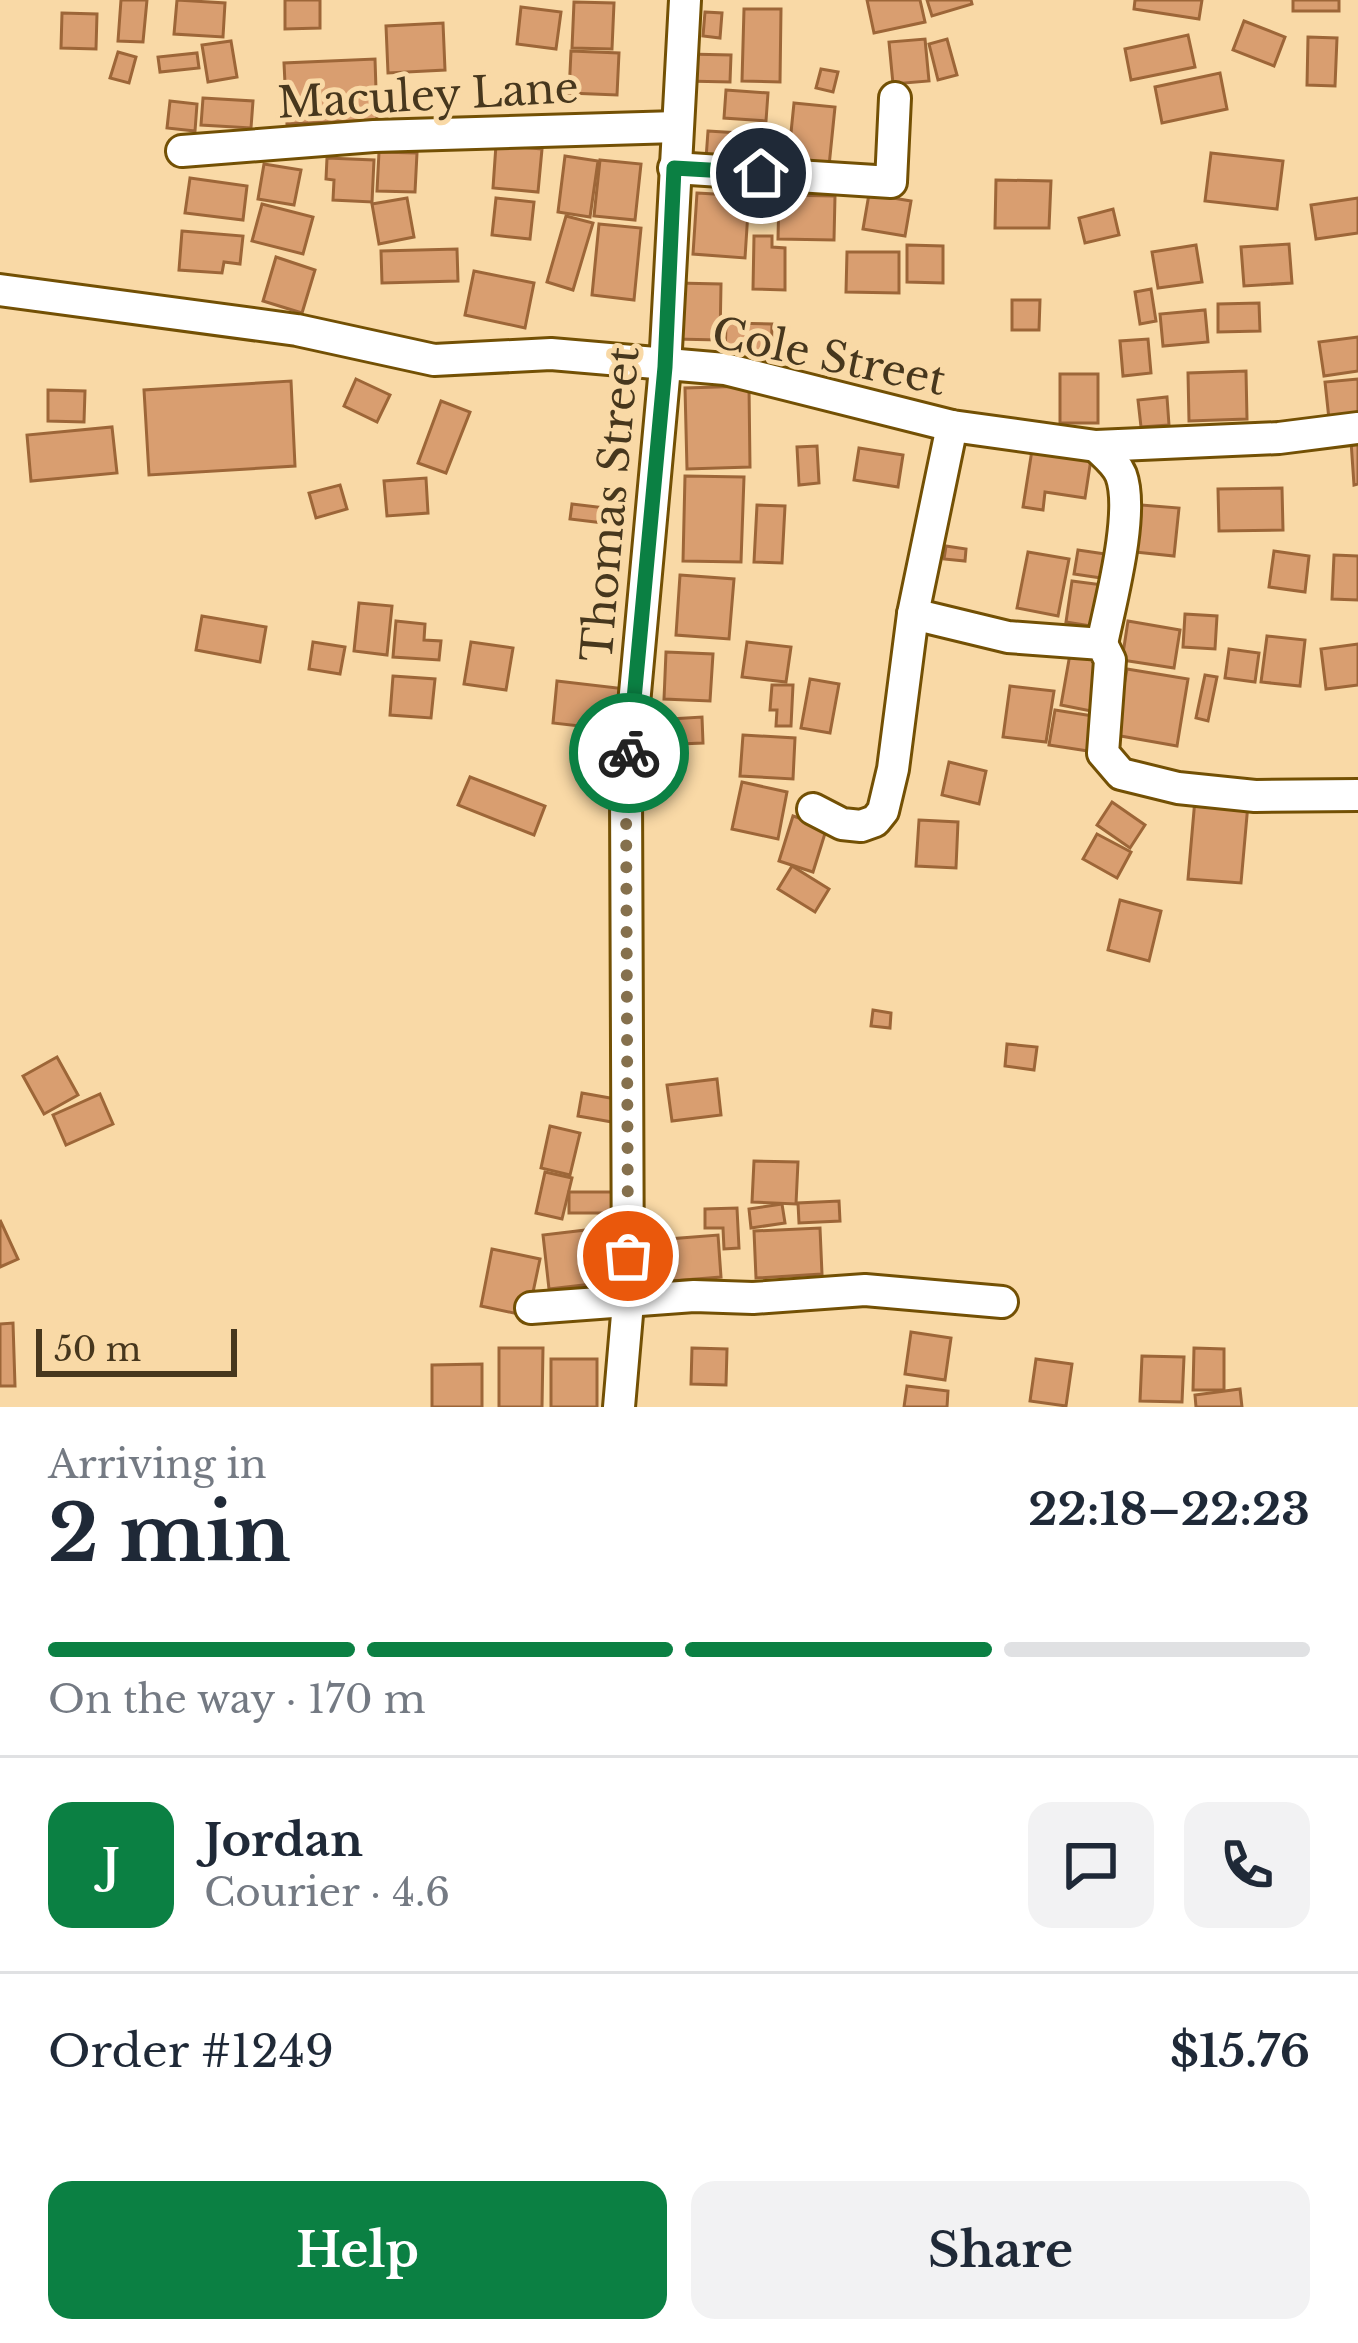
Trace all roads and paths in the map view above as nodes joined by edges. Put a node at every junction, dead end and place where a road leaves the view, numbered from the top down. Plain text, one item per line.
1 (686, 0) edge
2 (895, 98) dead end
3 (677, 127) junction
4 (182, 151) dead end
5 (674, 168) junction
6 (0, 290) edge
7 (665, 367) junction
8 (952, 426) junction
9 (1358, 428) edge
10 (1096, 446) junction
11 (913, 614) junction
12 (1102, 644) junction
13 (1358, 795) edge
14 (813, 809) dead end
15 (1002, 1302) dead end
16 (628, 1303) junction
17 (530, 1308) dead end
18 (619, 1407) edge

1 - 3 street, Thomas Street
2 - 5 street
3 - 4 street, Maculey Lane
3 - 5 street, Thomas Street
5 - 7 street, Thomas Street
6 - 7 street, Cole Street
7 - 8 street, Cole Street
7 - 16 street, Thomas Street
8 - 10 street, Cole Street
8 - 11 street
9 - 10 street, Cole Street
10 - 12 street
11 - 12 street
11 - 14 street
12 - 13 street
15 - 16 street
16 - 17 street
16 - 18 street, Thomas Street

